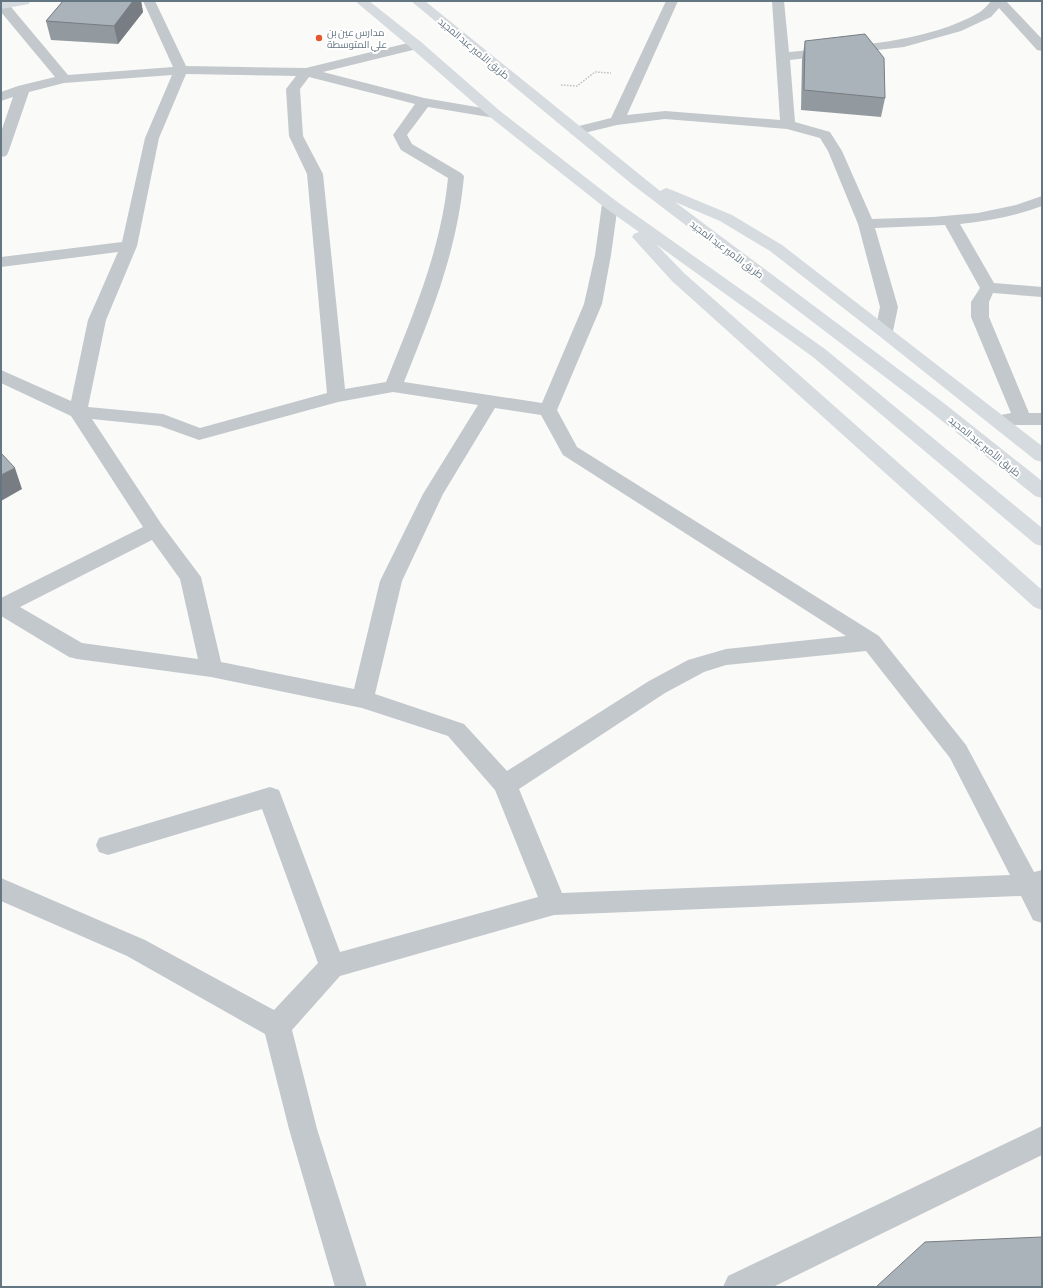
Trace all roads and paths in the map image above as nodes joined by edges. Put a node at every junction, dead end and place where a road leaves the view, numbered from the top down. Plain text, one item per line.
1 (24, 1) edge
2 (149, 1) edge
3 (361, 1) edge
4 (417, 1) edge
5 (672, 1) edge
6 (778, 1) edge
7 (998, 1) edge
8 (2, 5) edge
9 (416, 45) junction
10 (1042, 47) edge
11 (782, 57) junction
12 (181, 70) junction
13 (306, 72) junction
14 (638, 74) junction
15 (64, 79) junction
16 (576, 86) dead end
17 (23, 89) junction
18 (1, 97) edge
19 (424, 102) junction
20 (495, 114) junction
21 (617, 121) junction
22 (788, 124) junction
23 (576, 131) junction
24 (1, 153) edge
25 (638, 182) junction
26 (1042, 201) edge
27 (610, 204) junction
28 (949, 219) junction
29 (866, 224) junction
30 (129, 246) junction
31 (1, 262) edge
32 (988, 288) junction
33 (1042, 292) edge
34 (884, 331) junction
35 (1, 376) edge
36 (393, 386) junction
37 (337, 396) junction
38 (490, 401) junction
39 (548, 410) junction
40 (78, 412) junction
41 (1022, 418) junction
42 (1042, 418) edge
43 (995, 419) junction
44 (1042, 456) edge
45 (1042, 491) edge
46 (155, 530) junction
47 (1042, 540) edge
48 (1042, 602) edge
49 (1, 607) edge
50 (871, 642) junction
51 (210, 669) junction
52 (363, 699) junction
53 (505, 785) junction
54 (108, 845) dead end
55 (1035, 883) edge
56 (1, 888) edge
57 (554, 904) junction
58 (1042, 912) edge
59 (332, 966) junction
60 (277, 1026) junction
61 (1042, 1140) edge
62 (351, 1287) edge
63 (739, 1287) edge

1 - 8 main road
2 - 12 street
3 - 9 main road
4 - 23 main road, طريق الأمير عبد المجيد
5 - 14 street
6 - 11 street
7 - 10 street
7 - 11 street
8 - 15 street
9 - 13 street
9 - 20 main road
11 - 22 street
12 - 13 street
12 - 15 street
12 - 30 street
13 - 19 street
13 - 37 street
14 - 16 path
14 - 21 street
15 - 17 street
17 - 18 street
17 - 24 street
19 - 20 street
19 - 36 street
20 - 27 main road
21 - 22 street
21 - 23 street
22 - 29 street
23 - 25 main road, طريق الأمير عبد المجيد
25 - 34 main road
25 - 45 main road, طريق الأمير عبد المجيد
26 - 28 street
27 - 39 street
27 - 47 main road
27 - 48 main road
28 - 29 street
28 - 32 street
29 - 34 street
30 - 31 street
30 - 40 street
32 - 33 street
32 - 41 street
34 - 43 main road
35 - 40 street
36 - 37 street
36 - 38 street
37 - 40 street
38 - 39 street
38 - 52 street
39 - 50 street
40 - 46 street
41 - 42 street
41 - 43 street
43 - 44 main road
46 - 49 street
46 - 51 street
49 - 51 street
50 - 53 street
50 - 55 street
51 - 52 street
52 - 53 street
53 - 57 street
54 - 59 street
55 - 57 street
55 - 58 street
56 - 60 street
57 - 59 street
59 - 60 street
60 - 62 street
61 - 63 street

